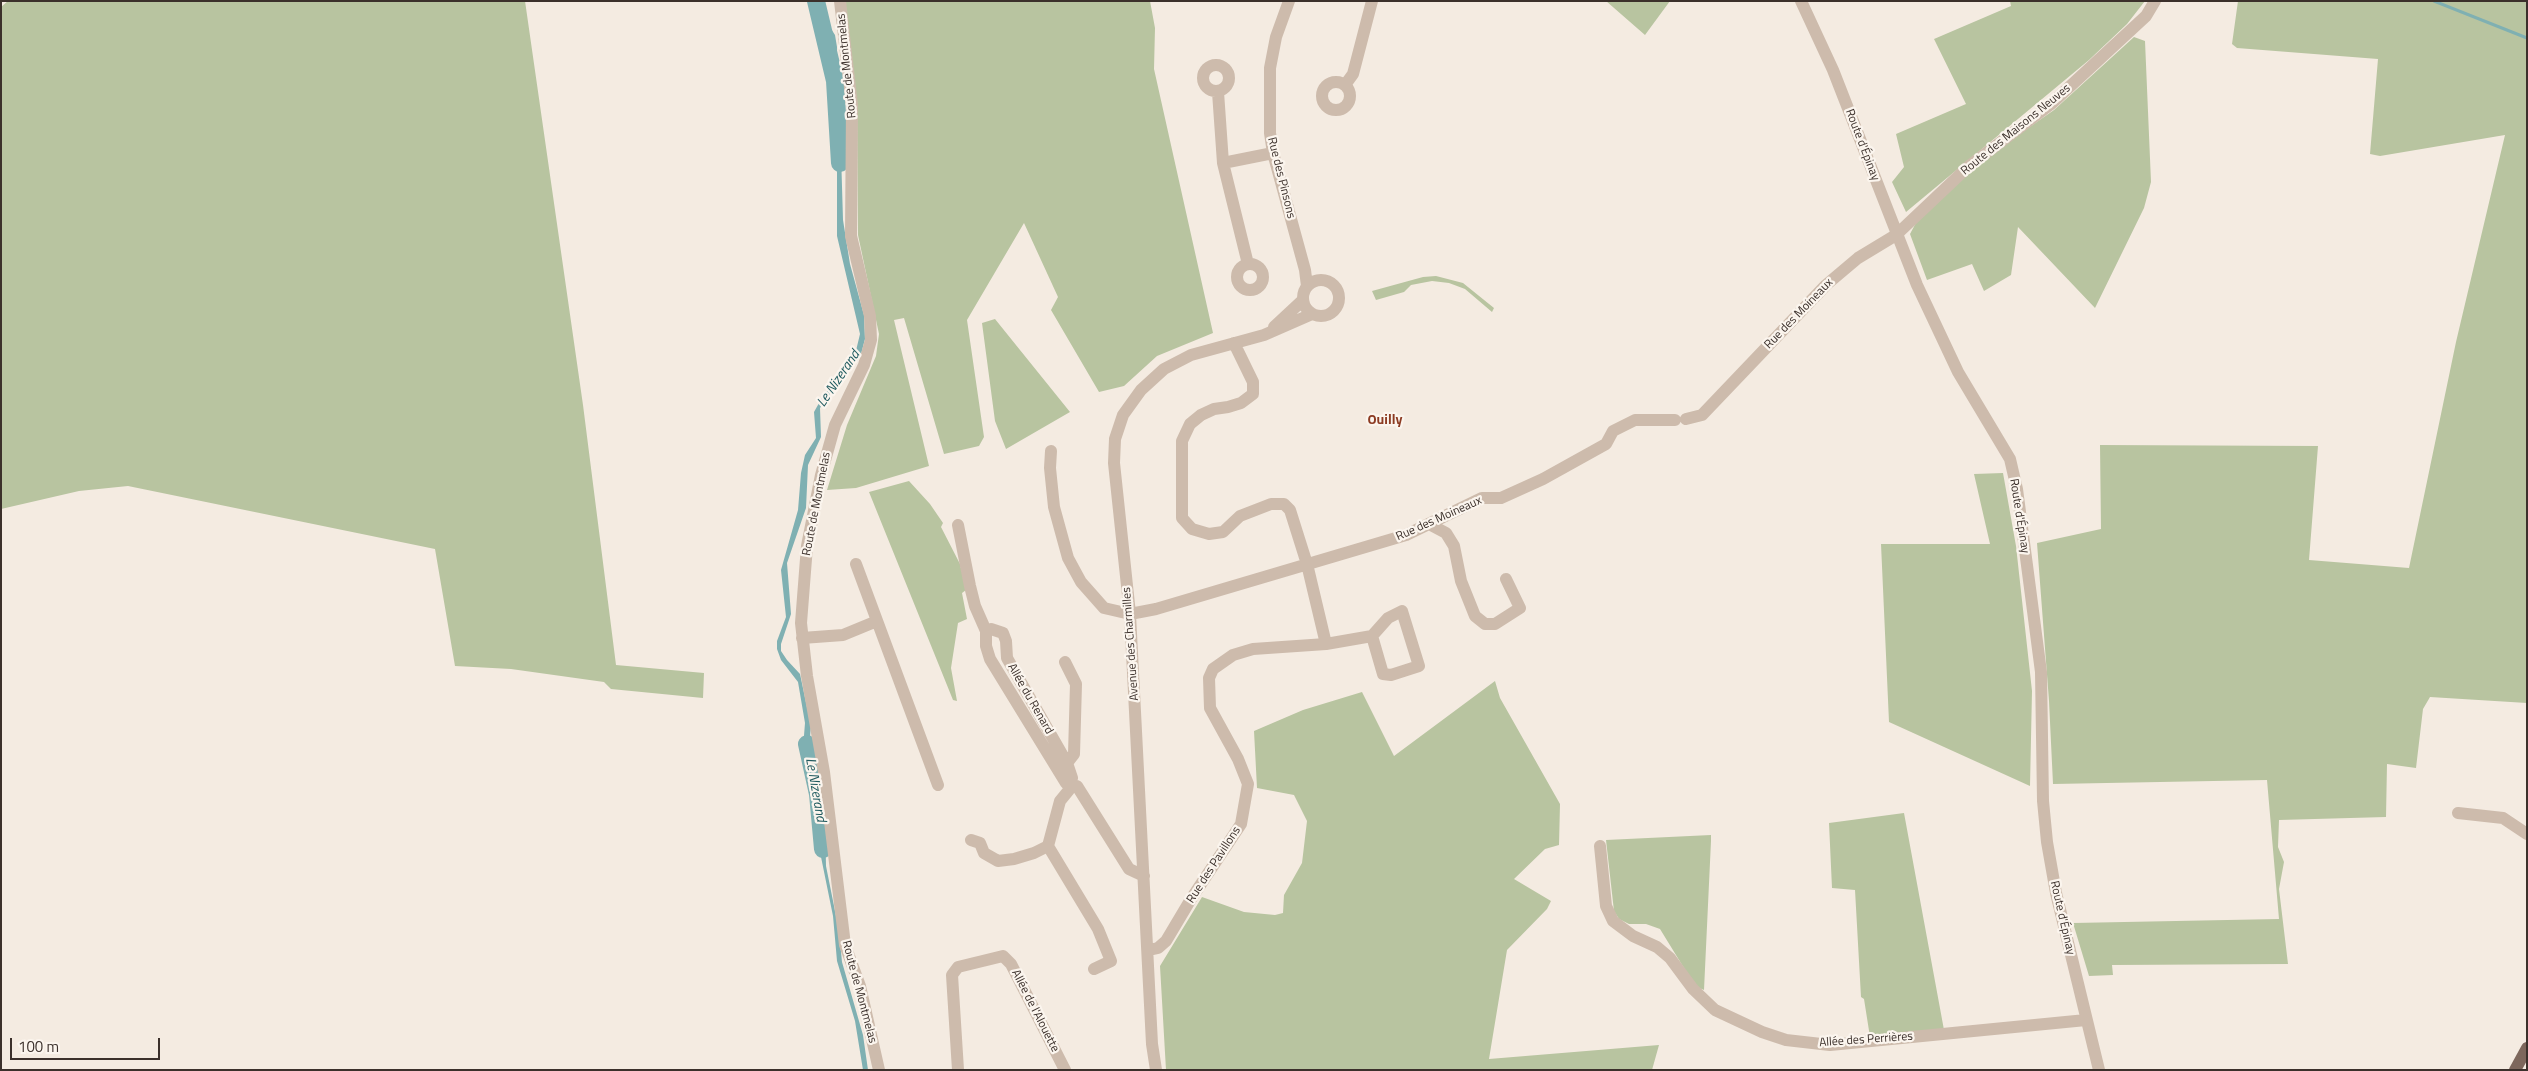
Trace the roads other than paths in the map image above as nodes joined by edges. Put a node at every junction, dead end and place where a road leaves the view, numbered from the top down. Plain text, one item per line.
1 (840, 1) edge
2 (1289, 1) edge
3 (1372, 1) edge
4 (1801, 1) edge
5 (2155, 1) edge
6 (1345, 85) dead end
7 (1218, 92) dead end
8 (1273, 153) junction
9 (1223, 163) junction
10 (1896, 235) junction
11 (1248, 264) dead end
12 (1313, 283) junction
13 (1303, 300) junction
14 (1312, 314) junction
15 (1264, 335) junction
16 (1234, 343) junction
17 (1051, 450) dead end
18 (1429, 524) junction
19 (958, 526) dead end
20 (856, 564) dead end
21 (1307, 564) junction
22 (1506, 579) dead end
23 (1130, 614) junction
24 (877, 621) junction
25 (986, 631) junction
26 (1372, 636) junction
27 (802, 638) junction
28 (1326, 644) junction
29 (1065, 662) dead end
30 (1067, 763) junction
31 (938, 784) dead end
32 (1071, 784) junction
33 (2458, 813) dead end
34 (2527, 834) edge
35 (971, 840) dead end
36 (1048, 846) junction
37 (1600, 846) dead end
38 (1144, 876) junction
39 (1149, 950) junction
40 (1094, 969) dead end
41 (2086, 1020) junction
42 (1152, 1044) junction
43 (2527, 1048) edge
44 (879, 1070) edge
45 (958, 1070) edge
46 (1066, 1070) edge
47 (1148, 1070) edge
48 (1156, 1070) edge
49 (2099, 1070) edge
50 (2515, 1070) edge

1 - 27 street, Route de Montmelas
2 - 8 street, Rue des Pinsons
3 - 6 street
4 - 10 street, Route d'Épinay
5 - 10 street, Route des Maisons Neuves
7 - 9 street
8 - 9 street
8 - 12 street, Rue des Pinsons
9 - 11 street
10 - 18 street, Rue des Moineaux
10 - 41 street, Route d'Épinay
12 - 13 street
12 - 14 street
13 - 14 street
13 - 15 street, Avenue des Charmilles
14 - 15 street, Avenue des Charmilles
15 - 16 street, Avenue des Charmilles
16 - 21 street
16 - 23 street, Avenue des Charmilles
17 - 23 street
18 - 21 street, Rue des Moineaux
18 - 22 street
19 - 25 street, Allée du Renard
20 - 24 street
21 - 23 street, Rue des Moineaux
21 - 28 street
23 - 38 street, Avenue des Charmilles
24 - 27 street
24 - 31 street
25 - 30 street, Allée du Renard
25 - 32 street, Allée du Renard
26 - 26 street
26 - 28 street, Rue des Pavillons
27 - 44 street, Route de Montmelas
28 - 39 street, Rue des Pavillons
29 - 30 street
30 - 32 street, Allée du Renard
32 - 36 street
32 - 38 street, Allée du Renard
33 - 34 street
35 - 36 street
36 - 40 street
37 - 41 street, Allée des Perrières
38 - 39 street, Avenue des Charmilles
39 - 42 street, Avenue des Charmilles
41 - 49 street, Route d'Épinay
42 - 47 street, Avenue des Charmilles
42 - 48 street, Avenue des Charmilles
43 - 50 main road
45 - 46 street, Allée de l'Alouette

